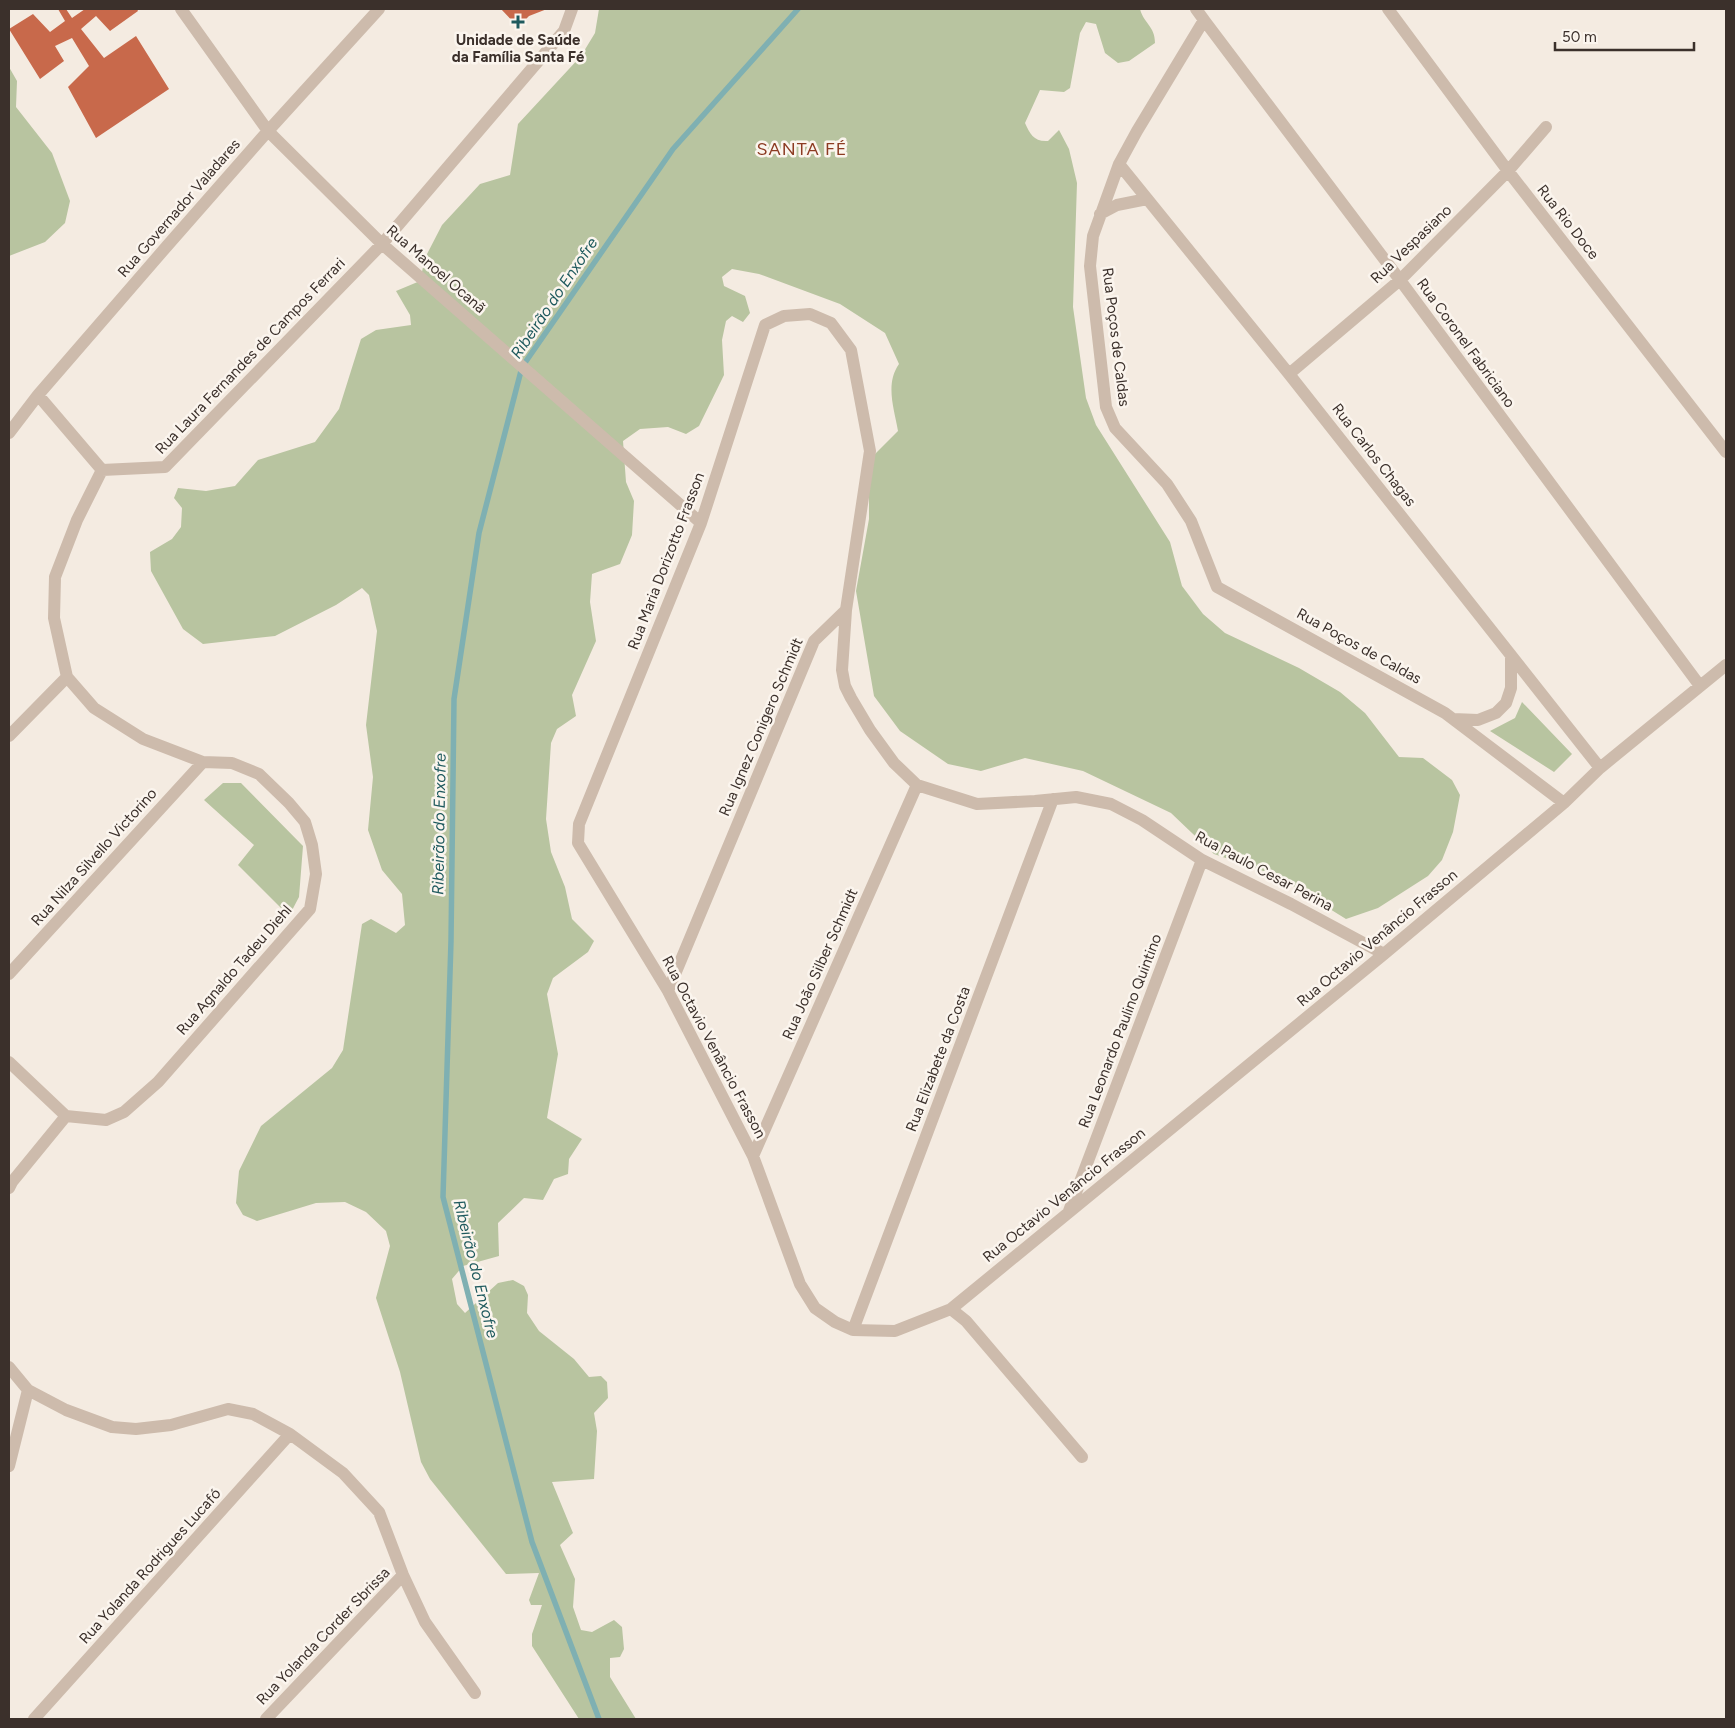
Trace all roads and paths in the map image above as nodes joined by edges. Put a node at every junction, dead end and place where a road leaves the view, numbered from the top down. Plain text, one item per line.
1 (181, 9) edge
2 (572, 9) edge
3 (1196, 9) edge
4 (1388, 9) edge
5 (372, 11) edge
6 (1204, 20) junction
7 (1546, 127) dead end
8 (268, 131) junction
9 (1119, 164) junction
10 (1508, 171) junction
11 (1148, 199) junction
12 (1100, 214) junction
13 (382, 244) junction
14 (1400, 280) junction
15 (1288, 374) junction
16 (38, 395) junction
17 (9, 433) edge
18 (1726, 452) edge
19 (102, 470) junction
20 (701, 522) junction
21 (846, 610) junction
22 (1511, 655) junction
23 (1726, 665) edge
24 (67, 677) junction
25 (1700, 686) junction
26 (1453, 719) junction
27 (9, 736) edge
28 (203, 762) junction
29 (1600, 768) junction
30 (917, 785) junction
31 (1053, 799) junction
32 (1564, 803) junction
33 (579, 824) joint
34 (1202, 860) junction
35 (1384, 954) junction
36 (9, 974) edge
37 (668, 991) junction
38 (9, 1062) edge
39 (66, 1116) junction
40 (753, 1156) junction
41 (9, 1188) edge
42 (1068, 1213) junction
43 (951, 1309) junction
44 (853, 1330) junction
45 (9, 1367) edge
46 (28, 1390) junction
47 (290, 1434) junction
48 (1082, 1457) dead end
49 (9, 1466) edge
50 (403, 1575) junction
51 (475, 1693) dead end
52 (34, 1719) edge
53 (266, 1719) edge

1 - 8 street, Rua Manoel Ocanã
2 - 13 street, Rua Laura Fernandes de Campos Ferrari
3 - 6 street
4 - 10 street, Rua Rio Doce
5 - 8 street, Rua Governador Valadares
6 - 9 street, Rua Poços de Caldas
6 - 14 street, Rua Coronel Fabriciano
7 - 10 street, Rua Vespasiano
8 - 13 street, Rua Manoel Ocanã
8 - 16 street, Rua Governador Valadares
9 - 11 street, Rua Carlos Chagas
9 - 12 street, Rua Poços de Caldas
10 - 14 street, Rua Vespasiano
10 - 18 street, Rua Rio Doce
11 - 12 street
11 - 15 street, Rua Carlos Chagas
12 - 26 street, Rua Poços de Caldas
13 - 19 street, Rua Laura Fernandes de Campos Ferrari
13 - 20 street, Rua Manoel Ocanã
14 - 15 street, Rua Vespasiano
14 - 25 street, Rua Coronel Fabriciano
15 - 22 street, Rua Carlos Chagas
16 - 17 street, Rua Governador Valadares
16 - 19 street
19 - 24 street, Rua Agnaldo Tadeu Diehl
20 - 21 street, Rua Maria Dorizotto Frasson
20 - 33 street, Rua Maria Dorizotto Frasson
21 - 30 street, Rua Paulo Cesar Perina
21 - 37 street, Rua Ignez Conigero Schmidt
22 - 26 street
22 - 29 street, Rua Carlos Chagas
23 - 25 street, Rua Octavio Venâncio Frasson
24 - 27 street
24 - 28 street, Rua Agnaldo Tadeu Diehl
25 - 29 street, Rua Octavio Venâncio Frasson
26 - 32 street, Rua Poços de Caldas
28 - 36 street, Rua Nilza Silvello Victorino
28 - 39 street, Rua Agnaldo Tadeu Diehl
29 - 32 street, Rua Octavio Venâncio Frasson
30 - 31 street, Rua Paulo Cesar Perina
30 - 40 street, Rua João Silber Schmidt
31 - 34 street, Rua Paulo Cesar Perina
31 - 44 street, Rua Elizabete da Costa
32 - 35 street, Rua Octavio Venâncio Frasson
33 - 37 street, Rua Octavio Venâncio Frasson
34 - 35 street, Rua Paulo Cesar Perina
34 - 42 street, Rua Leonardo Paulino Quintino
35 - 42 street, Rua Octavio Venâncio Frasson
37 - 40 street, Rua Octavio Venâncio Frasson
38 - 39 street
39 - 41 street
40 - 44 street, Rua Octavio Venâncio Frasson
42 - 43 street, Rua Octavio Venâncio Frasson
43 - 44 street, Rua Octavio Venâncio Frasson
43 - 48 street
45 - 46 street
46 - 47 street
46 - 49 street
47 - 50 street
47 - 52 street, Rua Yolanda Rodrigues Lucafó
50 - 51 street
50 - 53 street, Rua Yolanda Corder Sbrissa

